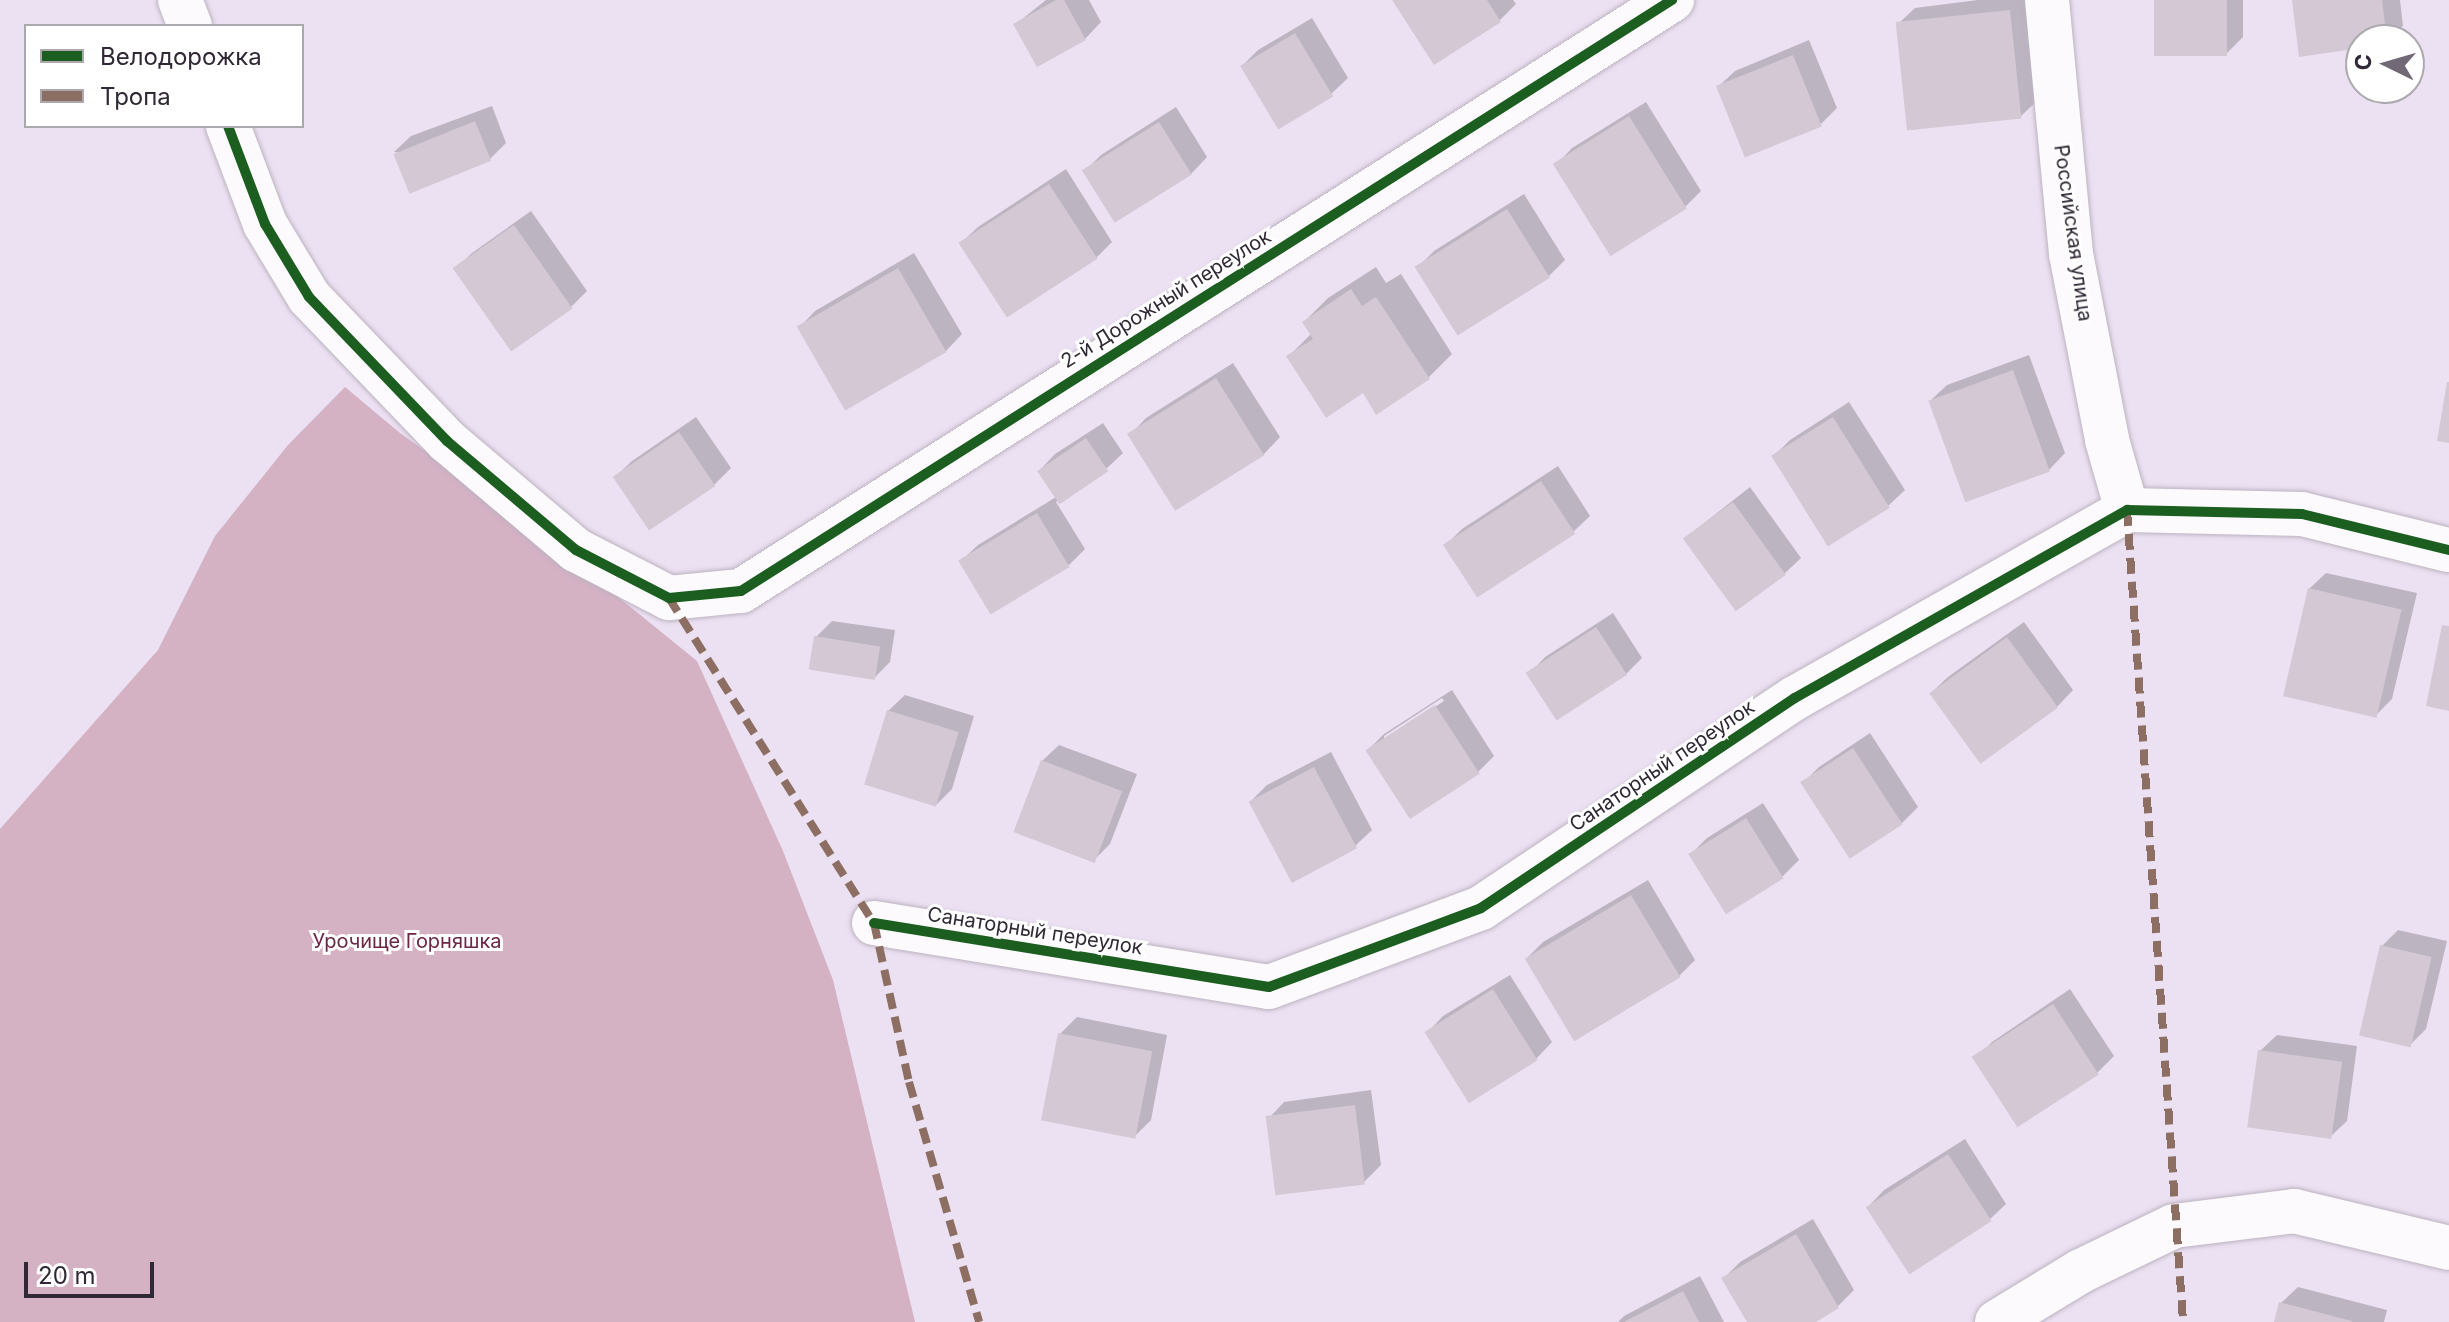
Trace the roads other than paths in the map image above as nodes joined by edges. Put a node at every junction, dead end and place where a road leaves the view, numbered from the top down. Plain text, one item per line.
1 (180, 0) edge
2 (1672, 0) edge
3 (2047, 0) edge
4 (189, 24) edge
5 (229, 128) edge
6 (2127, 510) junction
7 (2449, 550) edge
8 (874, 923) dead end
9 (2449, 1248) edge
10 (1997, 1322) edge

1 - 4 street
2 - 5 street, 2-й Дорожный переулок
3 - 6 street, Российская улица
6 - 7 street
6 - 8 street, Санаторный переулок
9 - 10 street

